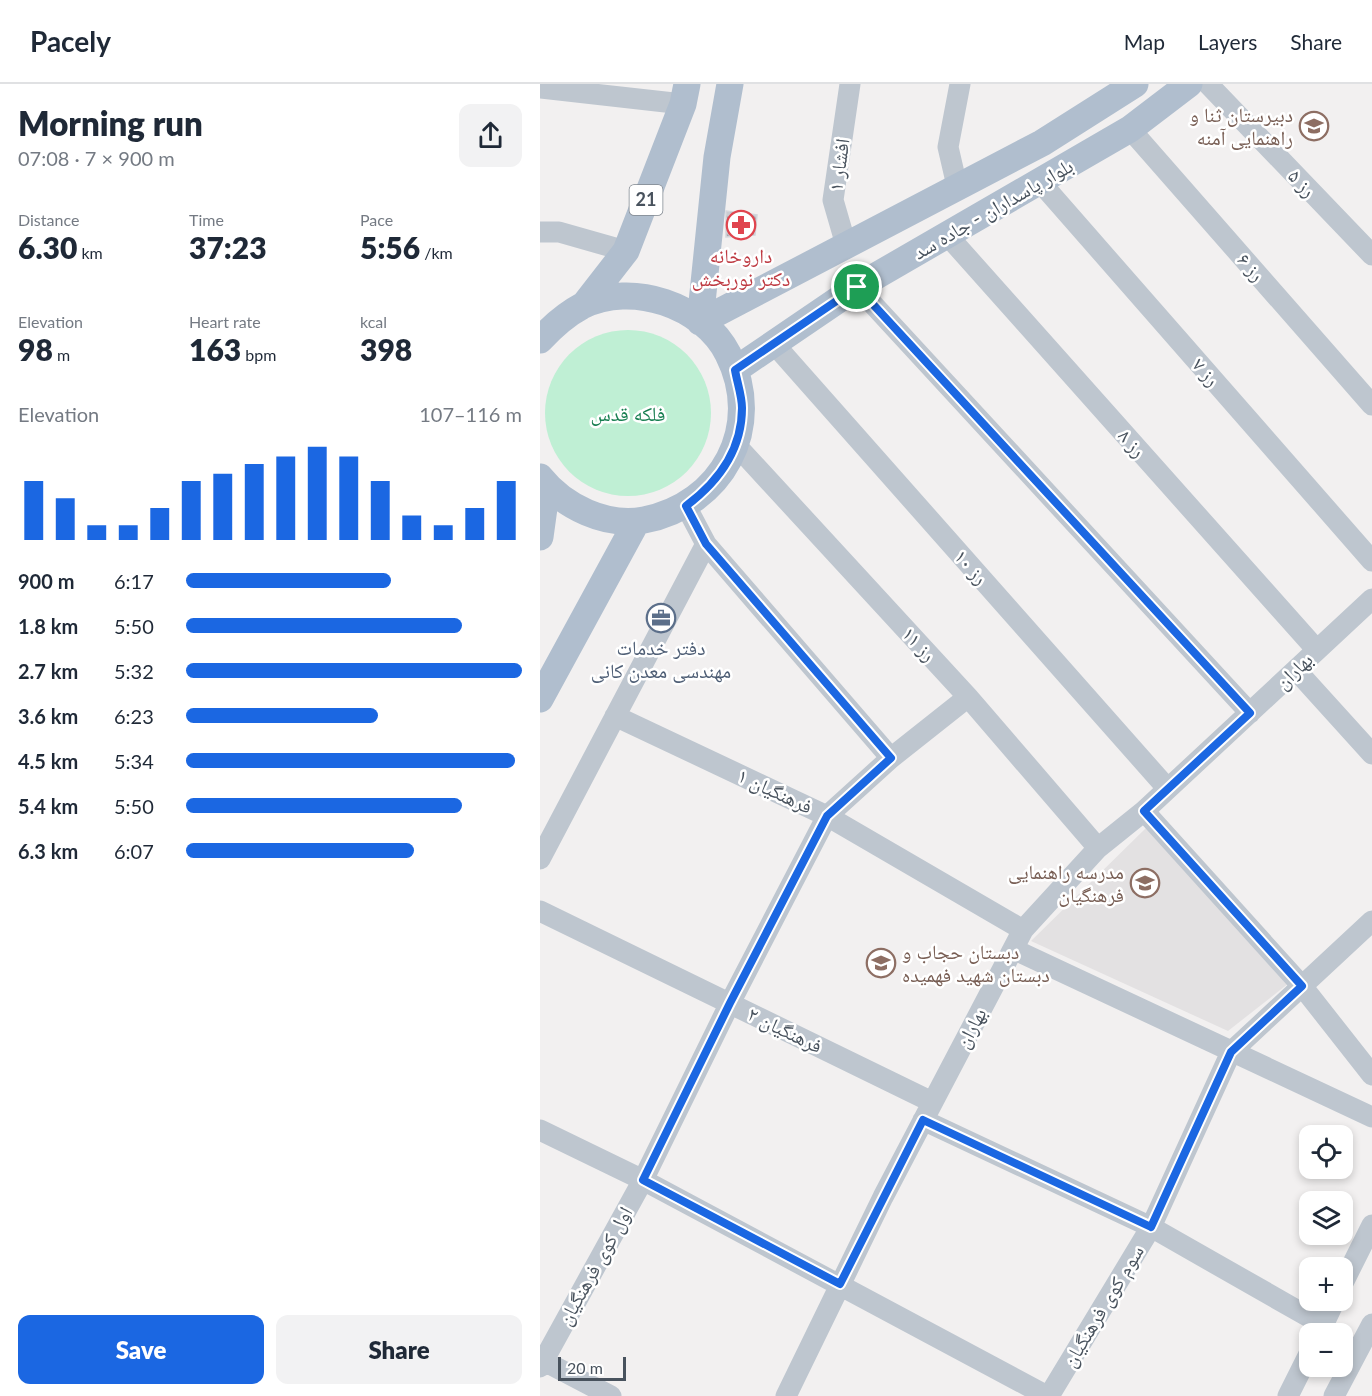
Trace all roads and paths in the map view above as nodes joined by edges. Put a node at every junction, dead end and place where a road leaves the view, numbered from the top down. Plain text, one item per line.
1 (730, 84) edge
2 (850, 84) edge
3 (960, 84) edge
4 (1189, 84) edge
5 (1208, 84) edge
6 (1131, 85) edge
7 (540, 88) edge
8 (685, 94) edge
9 (1130, 129) junction
10 (1041, 183) junction
11 (957, 186) junction
12 (540, 232) edge
13 (948, 236) junction
14 (846, 245) junction
15 (626, 251) junction
16 (1372, 255) edge
17 (857, 287) junction
18 (584, 305) junction
19 (700, 322) junction
20 (540, 340) edge
21 (775, 345) junction
22 (735, 370) junction
23 (1372, 405) edge
24 (736, 445) junction
25 (544, 482) edge
26 (686, 506) junction
27 (637, 521) junction
28 (540, 537) edge
29 (706, 544) junction
30 (1372, 561) edge
31 (1372, 599) edge
32 (1316, 649) junction
33 (1296, 670) junction
34 (542, 691) edge
35 (968, 697) junction
36 (1250, 713) junction
37 (615, 716) junction
38 (1372, 754) edge
39 (891, 758) junction
40 (1167, 788) junction
41 (1144, 811) junction
42 (827, 816) junction
43 (1098, 848) junction
44 (540, 859) edge
45 (540, 911) edge
46 (1372, 921) edge
47 (1023, 930) junction
48 (1013, 949) junction
49 (1302, 986) junction
50 (730, 1003) junction
51 (1231, 1052) junction
52 (1372, 1075) edge
53 (928, 1111) junction
54 (1372, 1117) edge
55 (540, 1131) edge
56 (643, 1180) junction
57 (1372, 1225) edge
58 (1151, 1227) junction
59 (1353, 1263) edge
60 (840, 1284) junction
61 (1311, 1323) edge
62 (1372, 1324) edge
63 (541, 1362) edge
64 (1299, 1374) edge
65 (611, 1396) edge
66 (786, 1396) edge
67 (1048, 1396) edge
68 (1288, 1396) edge
69 (1334, 1396) edge

1 - 19 main road
2 - 14 street, افشار ۱
3 - 11 street
4 - 9 main road, بلوار پاسداران - جاده سد
5 - 16 street, رز ۵
6 - 11 main road, بلوار پاسداران - جاده سد
7 - 8 street
8 - 15 main road, 21
9 - 10 main road, بلوار پاسداران - جاده سد
9 - 23 street, رز ۶
10 - 13 main road, بلوار پاسداران - جاده سد
10 - 30 street, رز ۷
11 - 14 main road, بلوار پاسداران - جاده سد
12 - 15 street
13 - 17 main road, بلوار پاسداران - جاده سد
13 - 32 street, رز ۸
14 - 19 main road, بلوار پاسداران - جاده سد
15 - 18 main road, 21
17 - 21 main road, بلوار پاسداران - جاده سد
17 - 36 street
18 - 19 main road, 21
18 - 20 main road, 21
19 - 22 main road, 21
21 - 22 main road, بلوار پاسداران - جاده سد
21 - 40 street, رز ۱۰
22 - 24 main road, 21
24 - 26 main road, 21
24 - 35 street, رز ۱۱
25 - 27 main road, 21
25 - 28 main road, 21
26 - 27 main road, 21
26 - 29 street
27 - 34 main road
29 - 37 street
29 - 39 street
31 - 32 street, بهاران
32 - 33 street, بهاران
33 - 36 street, بهاران
33 - 38 street
35 - 39 street, اول کوی فرهنگیان
35 - 43 street, رز ۱۱
36 - 40 street, بهاران
37 - 42 street, فرهنگیان ۱
37 - 44 street
39 - 42 street, اول کوی فرهنگیان
40 - 41 street, بهاران
41 - 43 street, بهاران
41 - 49 street
42 - 47 street, فرهنگیان ۱
42 - 50 street, اول کوی فرهنگیان
43 - 47 street, بهاران
45 - 50 street, فرهنگیان ۲
46 - 49 street
47 - 48 street, بهاران
48 - 51 street
48 - 53 street, بهاران
49 - 51 street
49 - 52 street
50 - 53 street, فرهنگیان ۲
50 - 56 street, اول کوی فرهنگیان
51 - 54 street
51 - 58 street, سوم کوی فرهنگیان
53 - 58 street, فرهنگیان ۲
53 - 60 street, بهاران
55 - 56 street
56 - 60 street
56 - 63 street, اول کوی فرهنگیان
57 - 59 street
58 - 61 street, فرهنگیان ۲
58 - 67 street, سوم کوی فرهنگیان
60 - 66 street, بهاران
60 - 67 street
62 - 69 street
63 - 65 street
64 - 68 street

